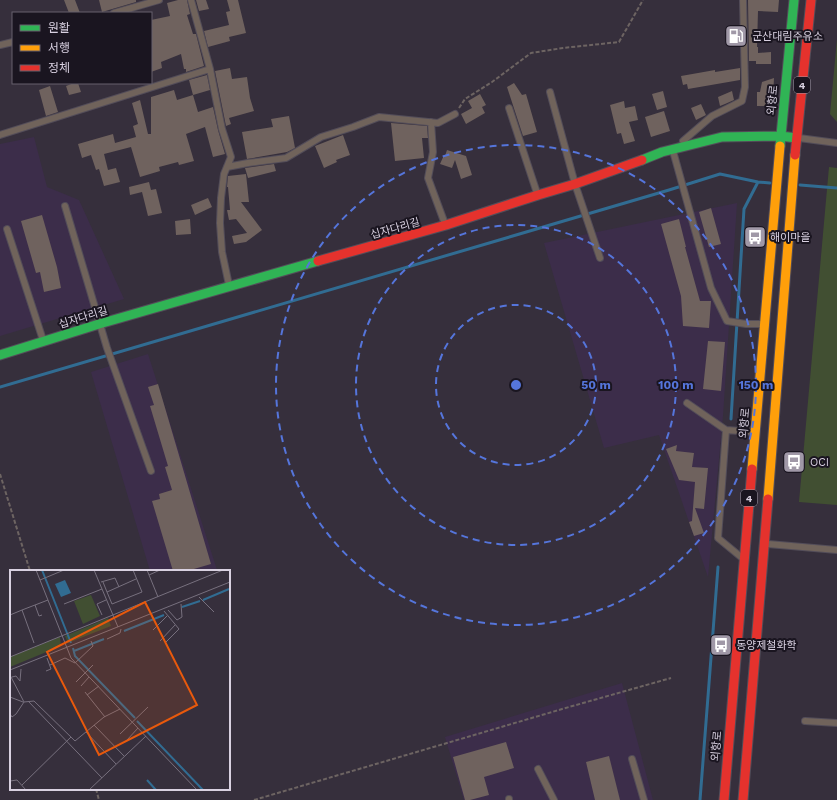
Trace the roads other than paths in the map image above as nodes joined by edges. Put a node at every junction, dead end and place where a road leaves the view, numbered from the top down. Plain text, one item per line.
1 (159, 0) edge
2 (191, 0) edge
3 (743, 0) edge
4 (794, 0) edge
5 (811, 0) edge
6 (117, 12) edge
7 (12, 42) edge
8 (0, 45) edge
9 (210, 69) junction
10 (550, 92) dead end
11 (509, 108) dead end
12 (455, 114) road end
13 (430, 122) junction
14 (0, 135) edge
15 (780, 136) junction
16 (796, 138) junction
17 (837, 143) edge
18 (673, 150) junction
19 (227, 167) junction
20 (576, 184) junction
21 (538, 195) junction
22 (65, 206) dead end
23 (446, 225) junction
24 (7, 229) dead end
25 (600, 258) dead end
26 (229, 288) junction
27 (99, 324) junction
28 (764, 324) junction
29 (43, 342) junction
30 (0, 355) edge
31 (687, 403) dead end
32 (726, 430) junction
33 (755, 432) junction
34 (151, 471) dead end
35 (765, 544) junction
36 (837, 550) edge
37 (744, 559) junction
38 (805, 721) dead end
39 (837, 723) edge
40 (632, 759) dead end
41 (538, 769) dead end
42 (554, 800) edge
43 (644, 800) edge
44 (724, 800) edge
45 (743, 800) edge

1 - 6 lane
2 - 9 lane
3 - 18 lane
4 - 15 main road, 외항로 / 4
5 - 16 main road, 4
7 - 8 lane
9 - 14 lane
9 - 19 lane
10 - 20 lane
11 - 21 lane
12 - 13 lane
13 - 19 lane
13 - 23 lane
15 - 16 main road, 십자다리길
15 - 18 main road, 십자다리길
15 - 28 main road, 외항로 / 4
16 - 17 lane
16 - 35 main road, 4
18 - 20 main road, 십자다리길
18 - 28 lane
19 - 26 lane
20 - 21 main road, 십자다리길
20 - 25 lane
21 - 23 main road, 십자다리길
22 - 27 lane
23 - 26 main road, 십자다리길
24 - 29 lane
26 - 27 main road, 십자다리길
27 - 29 main road, 십자다리길
27 - 34 lane
28 - 33 main road, 외항로 / 4
29 - 30 main road, 십자다리길
31 - 32 lane
32 - 33 lane
32 - 37 lane
33 - 37 main road, 외항로 / 4
35 - 36 lane
35 - 45 main road, 4
37 - 44 main road, 외항로 / 4
38 - 39 lane
40 - 43 lane
41 - 42 lane

